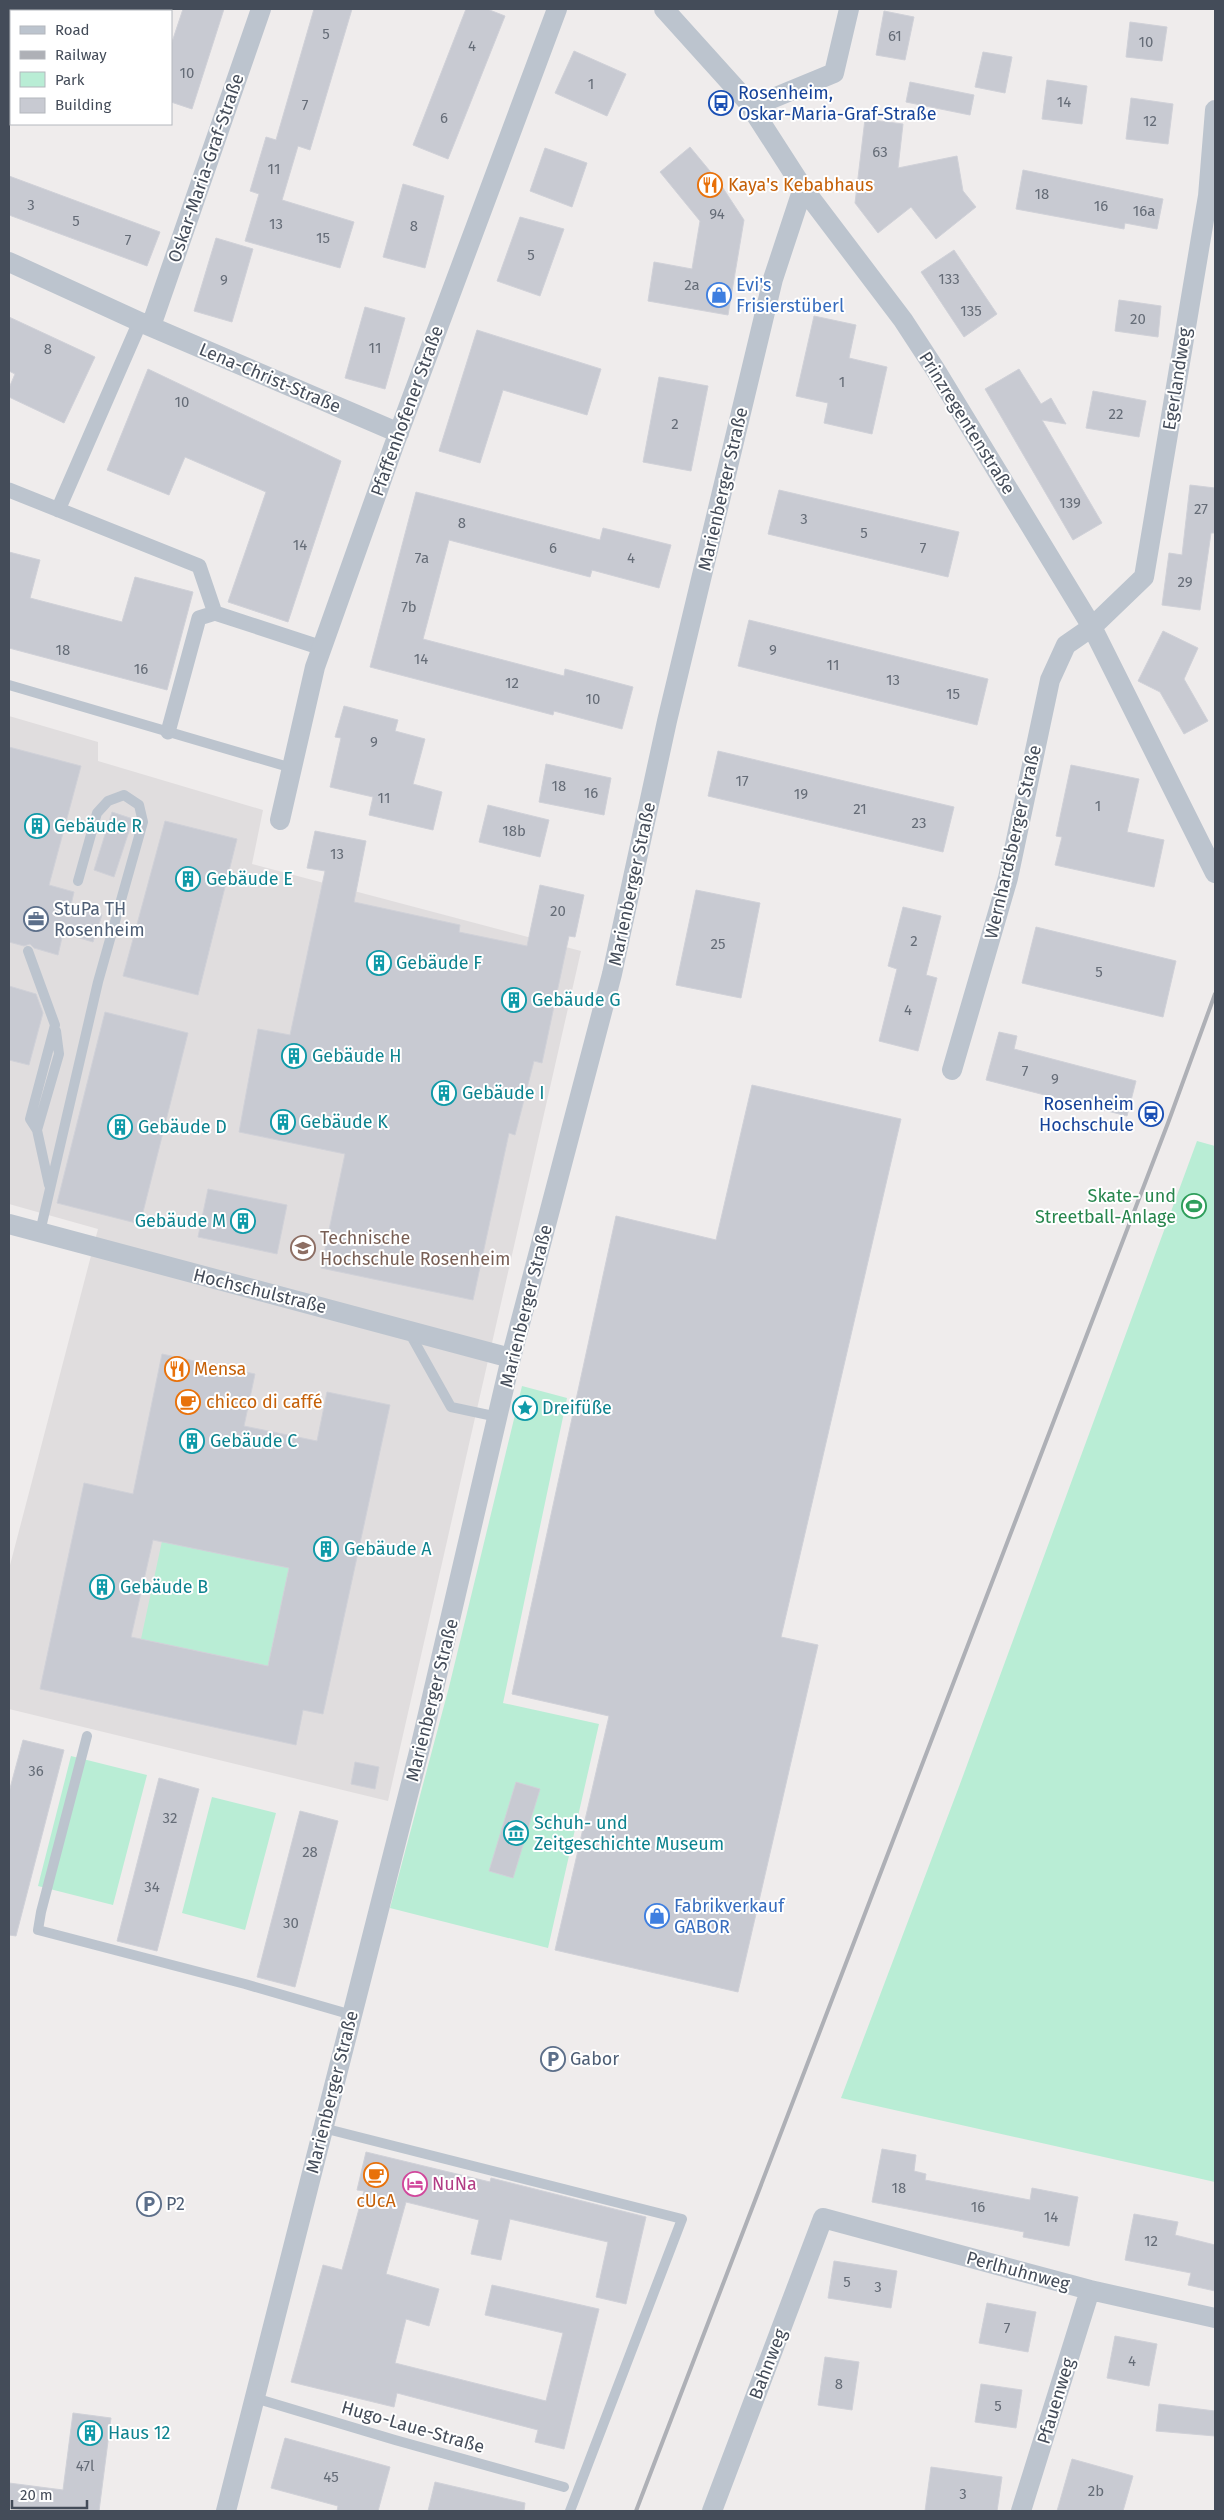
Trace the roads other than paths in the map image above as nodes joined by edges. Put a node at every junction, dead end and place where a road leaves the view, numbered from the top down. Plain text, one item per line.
1 (262, 9) edge
2 (557, 9) edge
3 (664, 9) edge
4 (849, 9) edge
5 (1215, 110) edge
6 (754, 111) junction
7 (803, 188) junction
8 (9, 262) edge
9 (146, 324) junction
10 (399, 433) junction
11 (9, 490) edge
12 (58, 510) junction
13 (216, 613) junction
14 (1092, 627) junction
15 (322, 648) junction
16 (9, 685) edge
17 (168, 732) junction
18 (292, 768) junction
19 (280, 820) dead end
20 (1215, 873) edge
21 (78, 881) dead end
22 (28, 951) dead end
23 (952, 1070) dead end
24 (50, 1189) junction
25 (9, 1224) edge
26 (40, 1232) junction
27 (407, 1329) junction
28 (512, 1358) junction
29 (498, 1418) junction
30 (87, 1736) dead end
31 (352, 2014) junction
32 (323, 2128) junction
33 (823, 2218) joint
34 (1090, 2290) junction
35 (1215, 2318) edge
36 (254, 2398) junction
37 (564, 2487) dead end
38 (226, 2511) edge
39 (570, 2511) edge
40 (712, 2511) edge
41 (1021, 2511) edge

1 - 9 street, Oskar-Maria-Graf-Straße
2 - 10 street, Pfaffenhofener Straße
3 - 6 street, Prinzregentenstraße
4 - 6 street
5 - 14 street, Egerlandweg
6 - 7 street, Prinzregentenstraße
7 - 14 street, Prinzregentenstraße
7 - 28 street, Marienberger Straße
8 - 9 street, Lena-Christ-Straße
9 - 10 street, Lena-Christ-Straße
9 - 12 street
10 - 15 street, Pfaffenhofener Straße
11 - 12 street
12 - 13 street
13 - 15 street
13 - 17 street
14 - 20 street, Prinzregentenstraße
14 - 23 street, Wernhardsberger Straße
15 - 18 street, Pfaffenhofener Straße
16 - 17 lane
17 - 18 lane
18 - 19 street, Pfaffenhofener Straße
21 - 24 lane
22 - 24 lane
24 - 26 lane
25 - 26 street, Hochschulstraße
26 - 27 street, Hochschulstraße
27 - 28 street, Hochschulstraße
27 - 29 lane
28 - 29 street, Marienberger Straße
29 - 31 street, Marienberger Straße
30 - 31 lane
31 - 32 street, Marienberger Straße
32 - 36 street, Marienberger Straße
32 - 39 lane
33 - 34 street, Perlhuhnweg
33 - 40 street, Bahnweg
34 - 35 street, Perlhuhnweg
34 - 41 street, Pfauenweg
36 - 37 lane, Hugo-Laue-Straße
36 - 38 street, Marienberger Straße

